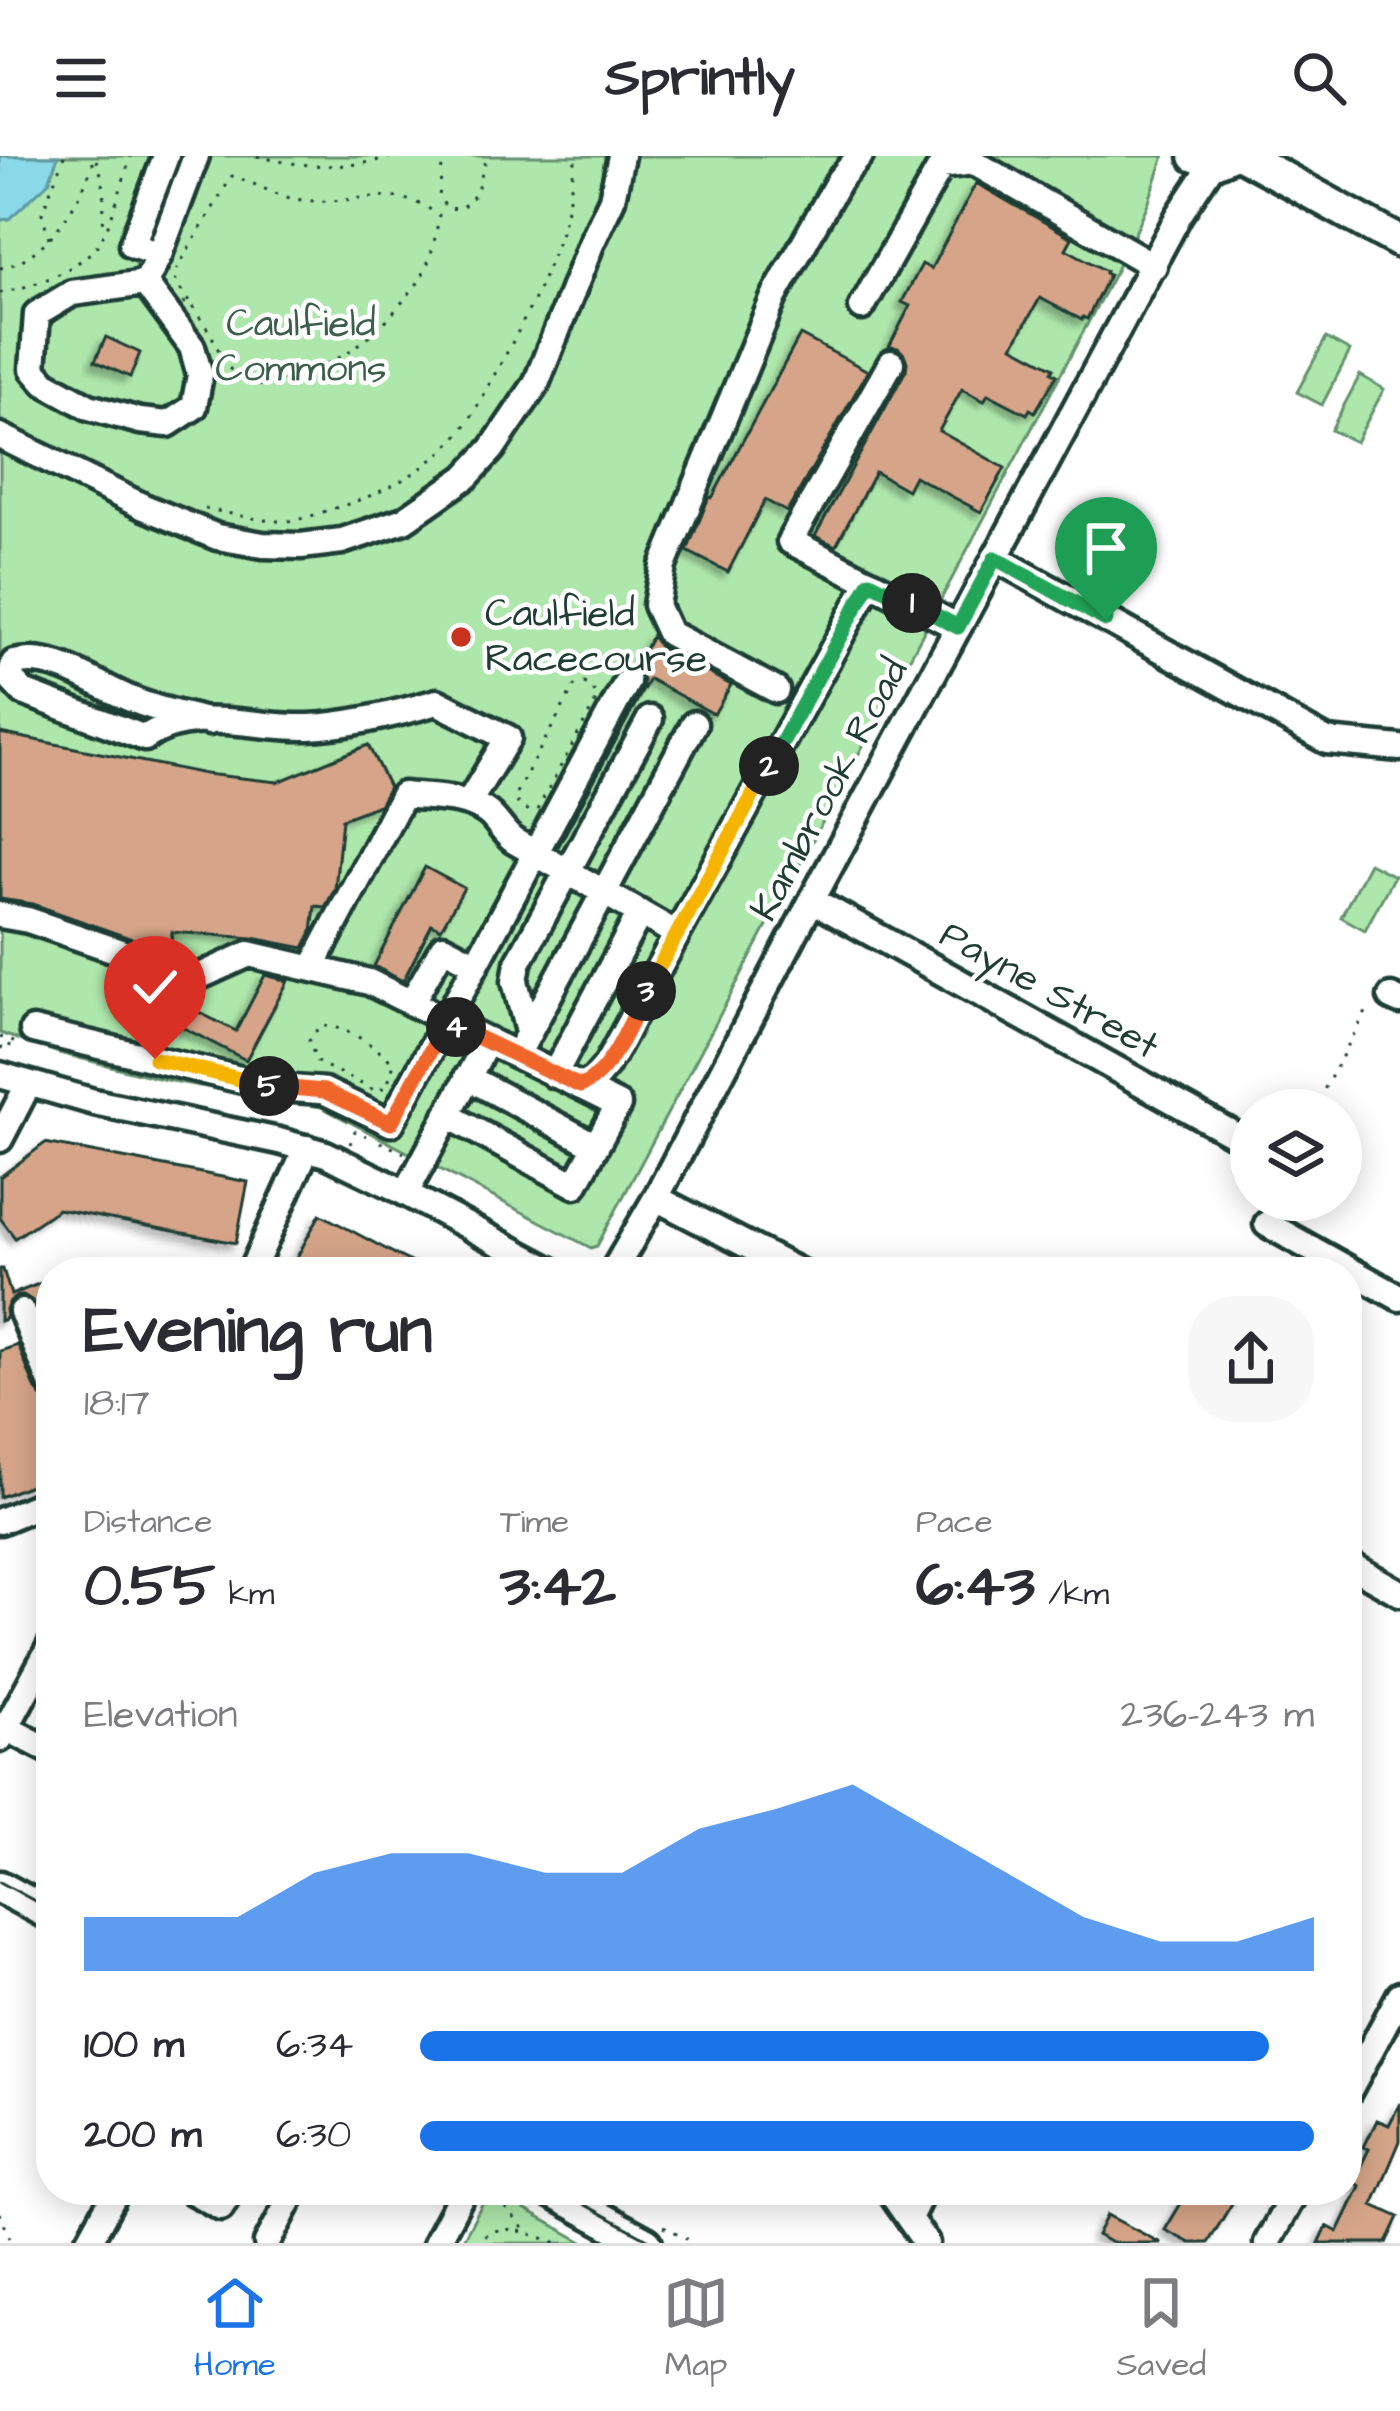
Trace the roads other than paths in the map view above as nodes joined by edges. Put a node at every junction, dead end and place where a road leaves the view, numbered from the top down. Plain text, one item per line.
1 (621, 156) edge
2 (860, 156) edge
3 (1214, 157) edge
4 (183, 158) edge
5 (1400, 242) edge
6 (1154, 266) junction
7 (145, 283) junction
8 (862, 307) dead end
9 (891, 364) dead end
10 (0, 436) edge
11 (995, 558) junction
12 (870, 582) junction
13 (958, 627) junction
14 (627, 682) dead end
15 (776, 690) dead end
16 (650, 719) dead end
17 (209, 722) junction
18 (694, 724) dead end
19 (1400, 748) edge
20 (469, 802) junction
21 (535, 854) junction
22 (568, 872) junction
23 (604, 892) junction
24 (812, 900) junction
25 (640, 913) junction
26 (0, 915) edge
27 (677, 934) junction
28 (476, 964) junction
29 (314, 969) junction
30 (411, 1003) junction
31 (446, 1022) junction
32 (22, 1036) road end
33 (488, 1040) junction
34 (523, 1044) junction
35 (554, 1075) junction
36 (467, 1077) junction
37 (1, 1078) edge
38 (28, 1085) junction
39 (580, 1086) junction
40 (447, 1115) junction
41 (1230, 1132) edge
42 (0, 1139) edge
43 (596, 1146) junction
44 (307, 1148) junction
45 (406, 1193) junction
46 (656, 1198) junction
47 (1267, 1224) dead end
48 (258, 1257) edge
49 (526, 1257) edge
50 (623, 1257) edge
51 (770, 1257) edge
52 (1326, 1257) edge
53 (1362, 1277) edge
54 (1400, 1298) edge
55 (22, 1312) dead end
56 (36, 1346) edge
57 (36, 1506) edge
58 (0, 1521) edge
59 (1362, 1571) edge
60 (1400, 1593) edge
61 (36, 1673) edge
62 (3, 1734) edge
63 (36, 1746) edge
64 (0, 1887) edge
65 (36, 1907) edge
66 (1400, 1995) edge
67 (1362, 2066) edge
68 (109, 2205) edge
69 (287, 2205) edge
70 (456, 2205) edge
71 (576, 2205) edge
72 (900, 2205) edge
73 (916, 2205) edge
74 (1287, 2205) edge
75 (909, 2218) junction
76 (88, 2243) edge
77 (267, 2243) edge
78 (436, 2243) edge
79 (646, 2243) edge
80 (926, 2243) edge
81 (1267, 2243) edge

1 - 10 street
2 - 15 street
3 - 5 main road
3 - 6 street, Kambrook Road
4 - 7 street
6 - 8 street
6 - 11 street, Kambrook Road
7 - 7 street
9 - 12 street
11 - 13 street, Kambrook Road
11 - 19 street
12 - 13 street
12 - 27 street
13 - 24 street, Kambrook Road
14 - 21 street
16 - 22 street
17 - 17 street
17 - 20 street
18 - 23 street
20 - 21 street
20 - 29 street
21 - 22 street
21 - 28 street
22 - 23 street
22 - 34 street
23 - 25 street
23 - 34 street
24 - 41 street, Payne Street
24 - 46 street, Kambrook Road
25 - 27 street
25 - 35 street
26 - 29 street
27 - 39 street
28 - 30 street
28 - 31 street
29 - 30 street
30 - 31 street
31 - 32 street
31 - 33 street
33 - 34 street
33 - 36 street
34 - 35 street
35 - 39 street
36 - 40 street
36 - 43 street
37 - 38 street
38 - 42 street
38 - 44 street
39 - 43 street
40 - 43 street
40 - 45 street
44 - 45 street
44 - 48 street
45 - 49 street
46 - 50 street, Kambrook Road
46 - 51 street
47 - 52 street
53 - 54 street
55 - 56 street
57 - 58 street
59 - 60 street
61 - 62 street
62 - 63 street
64 - 65 main road
66 - 67 street
68 - 76 street
69 - 77 street
70 - 78 street
71 - 79 main road
72 - 75 street
73 - 75 street
74 - 81 street
75 - 80 street

